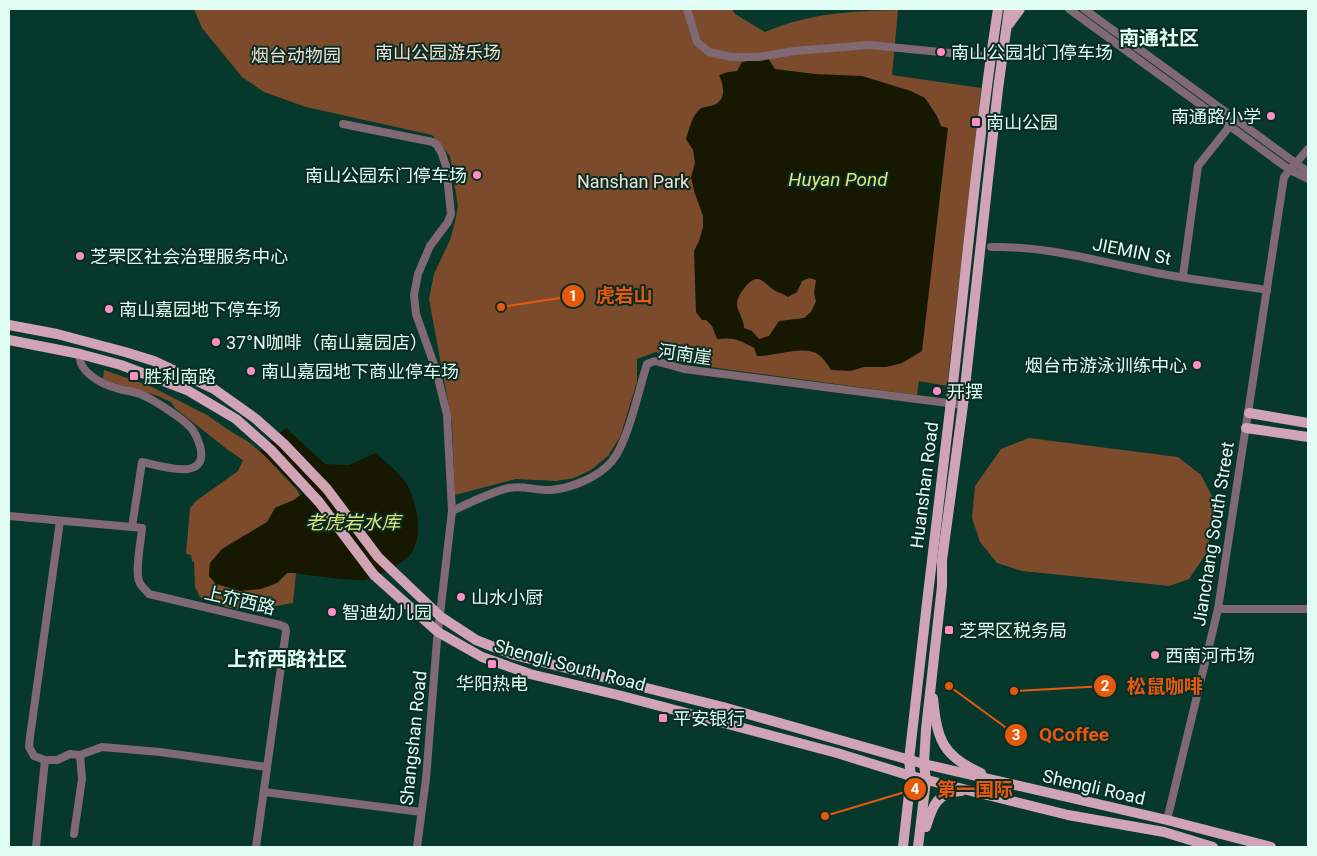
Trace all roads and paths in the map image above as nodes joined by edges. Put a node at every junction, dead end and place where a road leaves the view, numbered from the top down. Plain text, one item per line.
1 (687, 9) edge
2 (998, 9) edge
3 (1069, 9) edge
4 (1084, 9) edge
5 (1015, 10) edge
6 (991, 57) junction
7 (343, 124) dead end
8 (1229, 127) junction
9 (1308, 149) edge
10 (1296, 163) junction
11 (1290, 170) junction
12 (1308, 172) edge
13 (1308, 179) edge
14 (991, 247) dead end
15 (1183, 276) junction
16 (1267, 290) junction
17 (9, 325) edge
18 (9, 340) edge
19 (80, 354) junction
20 (951, 404) junction
21 (963, 406) junction
22 (1249, 413) junction
23 (1308, 423) edge
24 (1246, 428) junction
25 (1308, 437) edge
26 (452, 510) junction
27 (9, 516) edge
28 (60, 521) junction
29 (132, 527) junction
30 (928, 584) junction
31 (942, 586) junction
32 (1218, 609) junction
33 (1308, 609) edge
34 (441, 617) junction
35 (438, 632) junction
36 (933, 670) junction
37 (80, 755) junction
38 (45, 760) junction
39 (908, 760) junction
40 (924, 764) junction
41 (267, 768) junction
42 (911, 776) junction
43 (926, 780) junction
44 (1002, 782) junction
45 (264, 792) junction
46 (973, 792) junction
47 (421, 812) junction
48 (1167, 820) junction
49 (1164, 832) junction
50 (74, 834) dead end
51 (36, 847) edge
52 (256, 847) edge
53 (416, 847) edge
54 (903, 847) edge
55 (919, 847) edge
56 (1213, 847) edge
57 (1271, 847) edge

1 - 6 street
2 - 6 main road, Huanshan Road
3 - 8 street
4 - 10 street
5 - 21 main road, Huanshan Road
6 - 20 main road, Huanshan Road
7 - 26 street, Shangshan Road
8 - 11 street
8 - 15 street
9 - 10 street
10 - 11 street
10 - 12 street
11 - 13 street
11 - 16 street
14 - 15 street, JIEMIN St
15 - 16 street, JIEMIN St
16 - 22 street
17 - 34 main road, Shengli South Road
18 - 19 main road, Shengli South Road
19 - 29 street
19 - 35 main road, Shengli South Road
20 - 21 street, 河南崖
20 - 26 street, 河南崖
20 - 30 main road, Huanshan Road
21 - 31 main road, Huanshan Road
22 - 23 main road
22 - 24 street, Jianchang South Street
24 - 25 main road
24 - 32 street, Jianchang South Street
26 - 34 street, Shangshan Road
27 - 28 street
28 - 29 street
28 - 38 street
29 - 41 street, 上夼西路
30 - 31 main road
30 - 39 main road, Huanshan Road
31 - 36 main road, Huanshan Road
32 - 33 street
32 - 48 street, Jianchang South Street
34 - 35 street, Shangshan Road
34 - 39 main road, Shengli South Road
35 - 42 main road, Shengli South Road
35 - 47 street, Shangshan Road
36 - 40 main road, Huanshan Road
36 - 44 main road
37 - 38 street
37 - 41 street
37 - 50 street
38 - 51 street
39 - 40 main road, Shengli Road
39 - 42 main road, Huanshan Road
40 - 43 main road, Huanshan Road
40 - 44 main road, Shengli Road
41 - 45 street, 上夼西路
42 - 43 main road, Shengli South Road
42 - 54 main road, Huanshan Road
43 - 46 main road, Shengli Road
43 - 55 main road, Huanshan Road
44 - 48 main road, Shengli Road
45 - 47 street
45 - 52 street, 上夼西路
46 - 49 main road, Shengli Road
46 - 55 main road
47 - 53 street, Shangshan Road
48 - 49 main road
48 - 57 main road, Shengli Road
49 - 56 main road, Shengli Road

